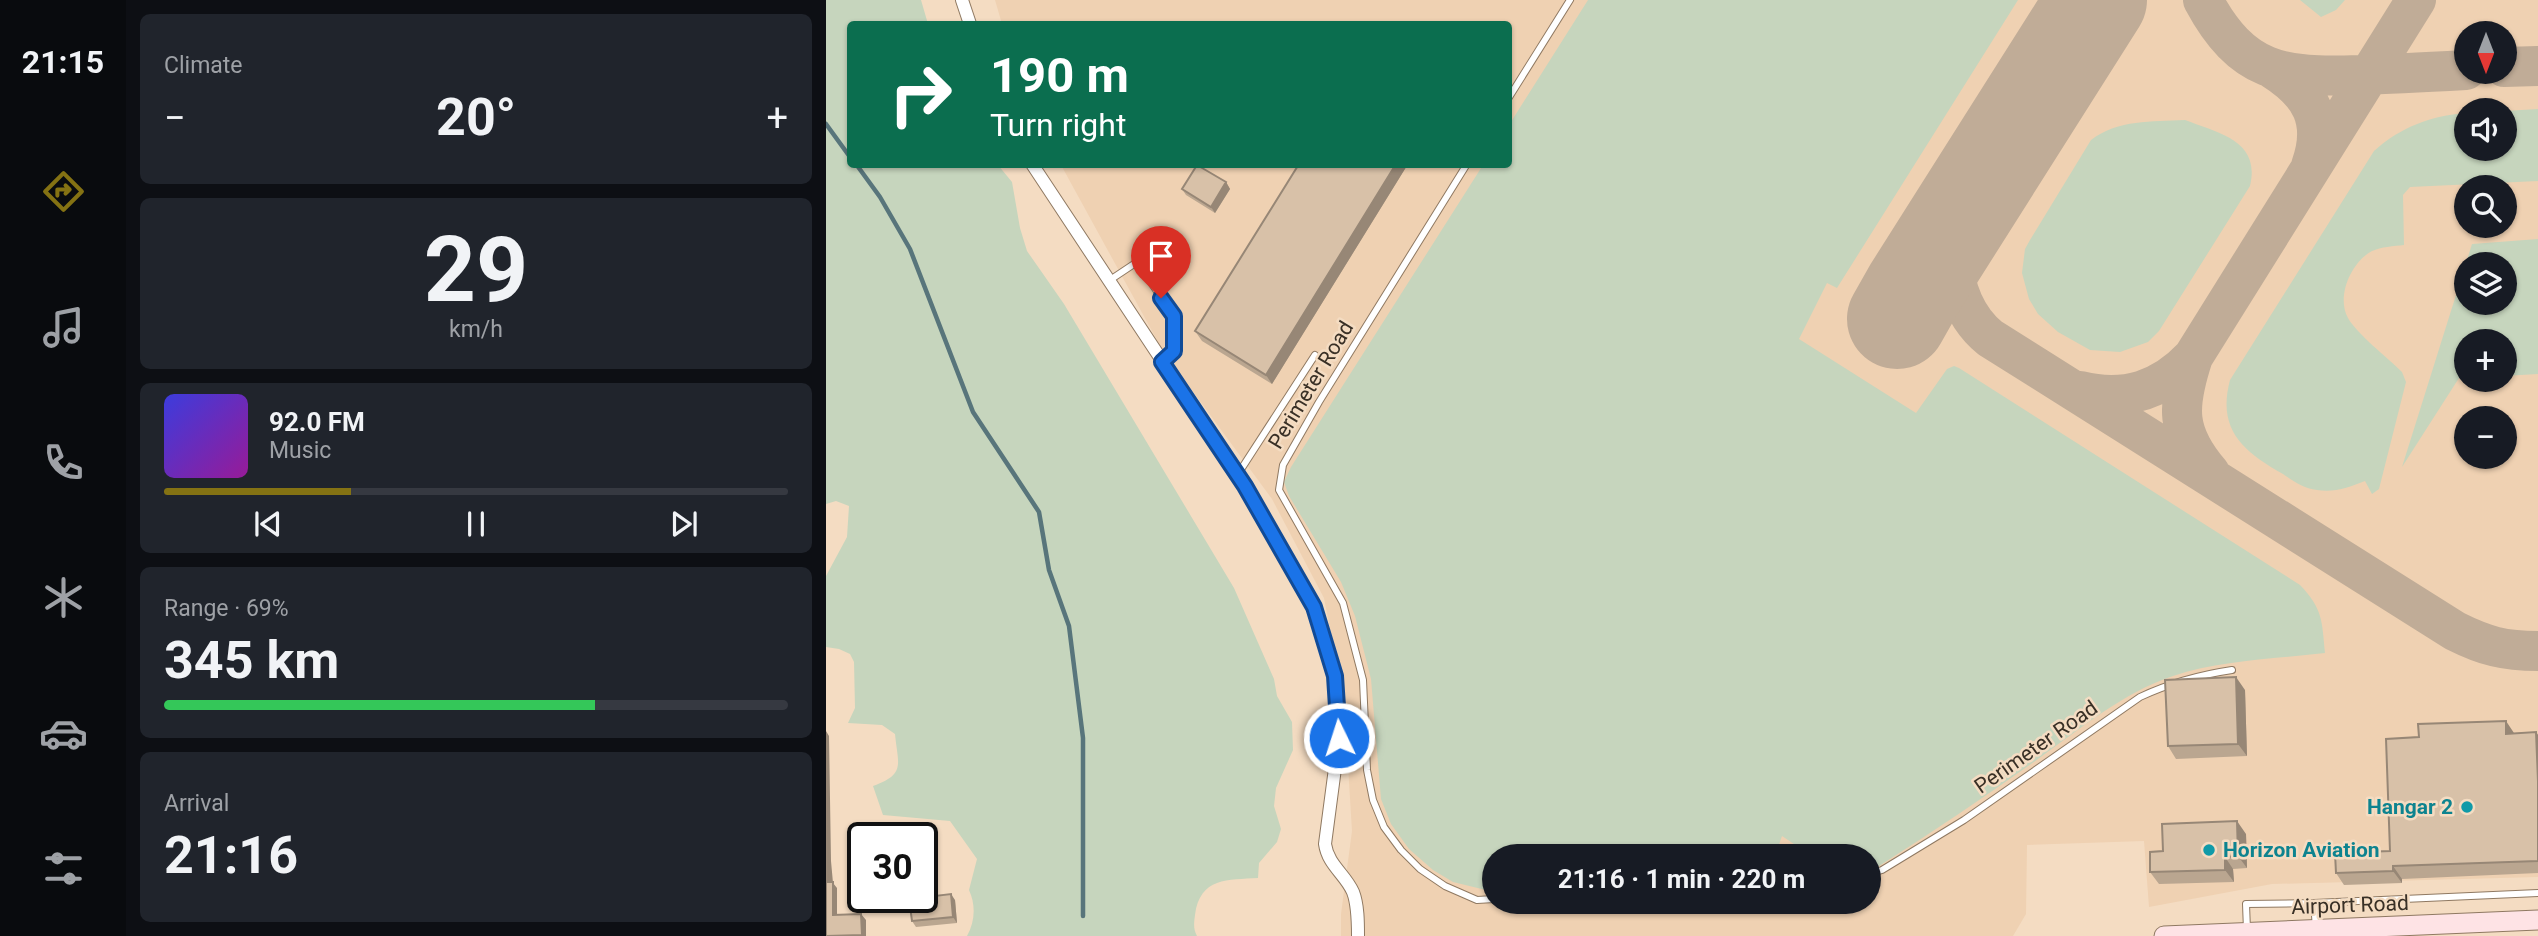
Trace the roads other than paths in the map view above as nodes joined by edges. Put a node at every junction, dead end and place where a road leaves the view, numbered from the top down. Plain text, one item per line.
1 (962, 0) edge
2 (1570, 0) edge
3 (969, 21) edge
4 (1512, 93) edge
5 (1035, 168) edge
6 (1465, 168) edge
7 (1108, 281) junction
8 (1314, 355) dead end
9 (1162, 362) junction
10 (1237, 475) junction
11 (2232, 670) dead end
12 (1881, 870) edge
13 (2538, 892) edge
14 (1482, 900) edge
15 (2314, 903) junction
16 (2538, 920) edge
17 (2316, 930) junction
18 (2247, 932) junction
19 (1358, 936) edge
20 (2164, 936) edge

1 - 3 street
2 - 4 lane
5 - 7 street
6 - 14 lane, Perimeter Road
7 - 9 street
7 - 9 lane
8 - 10 lane
9 - 10 street
10 - 19 street
11 - 12 lane, Perimeter Road
13 - 15 lane
15 - 17 lane
15 - 18 lane
16 - 17 main road, Airport Road
17 - 18 main road, Airport Road
18 - 20 main road, Airport Road

